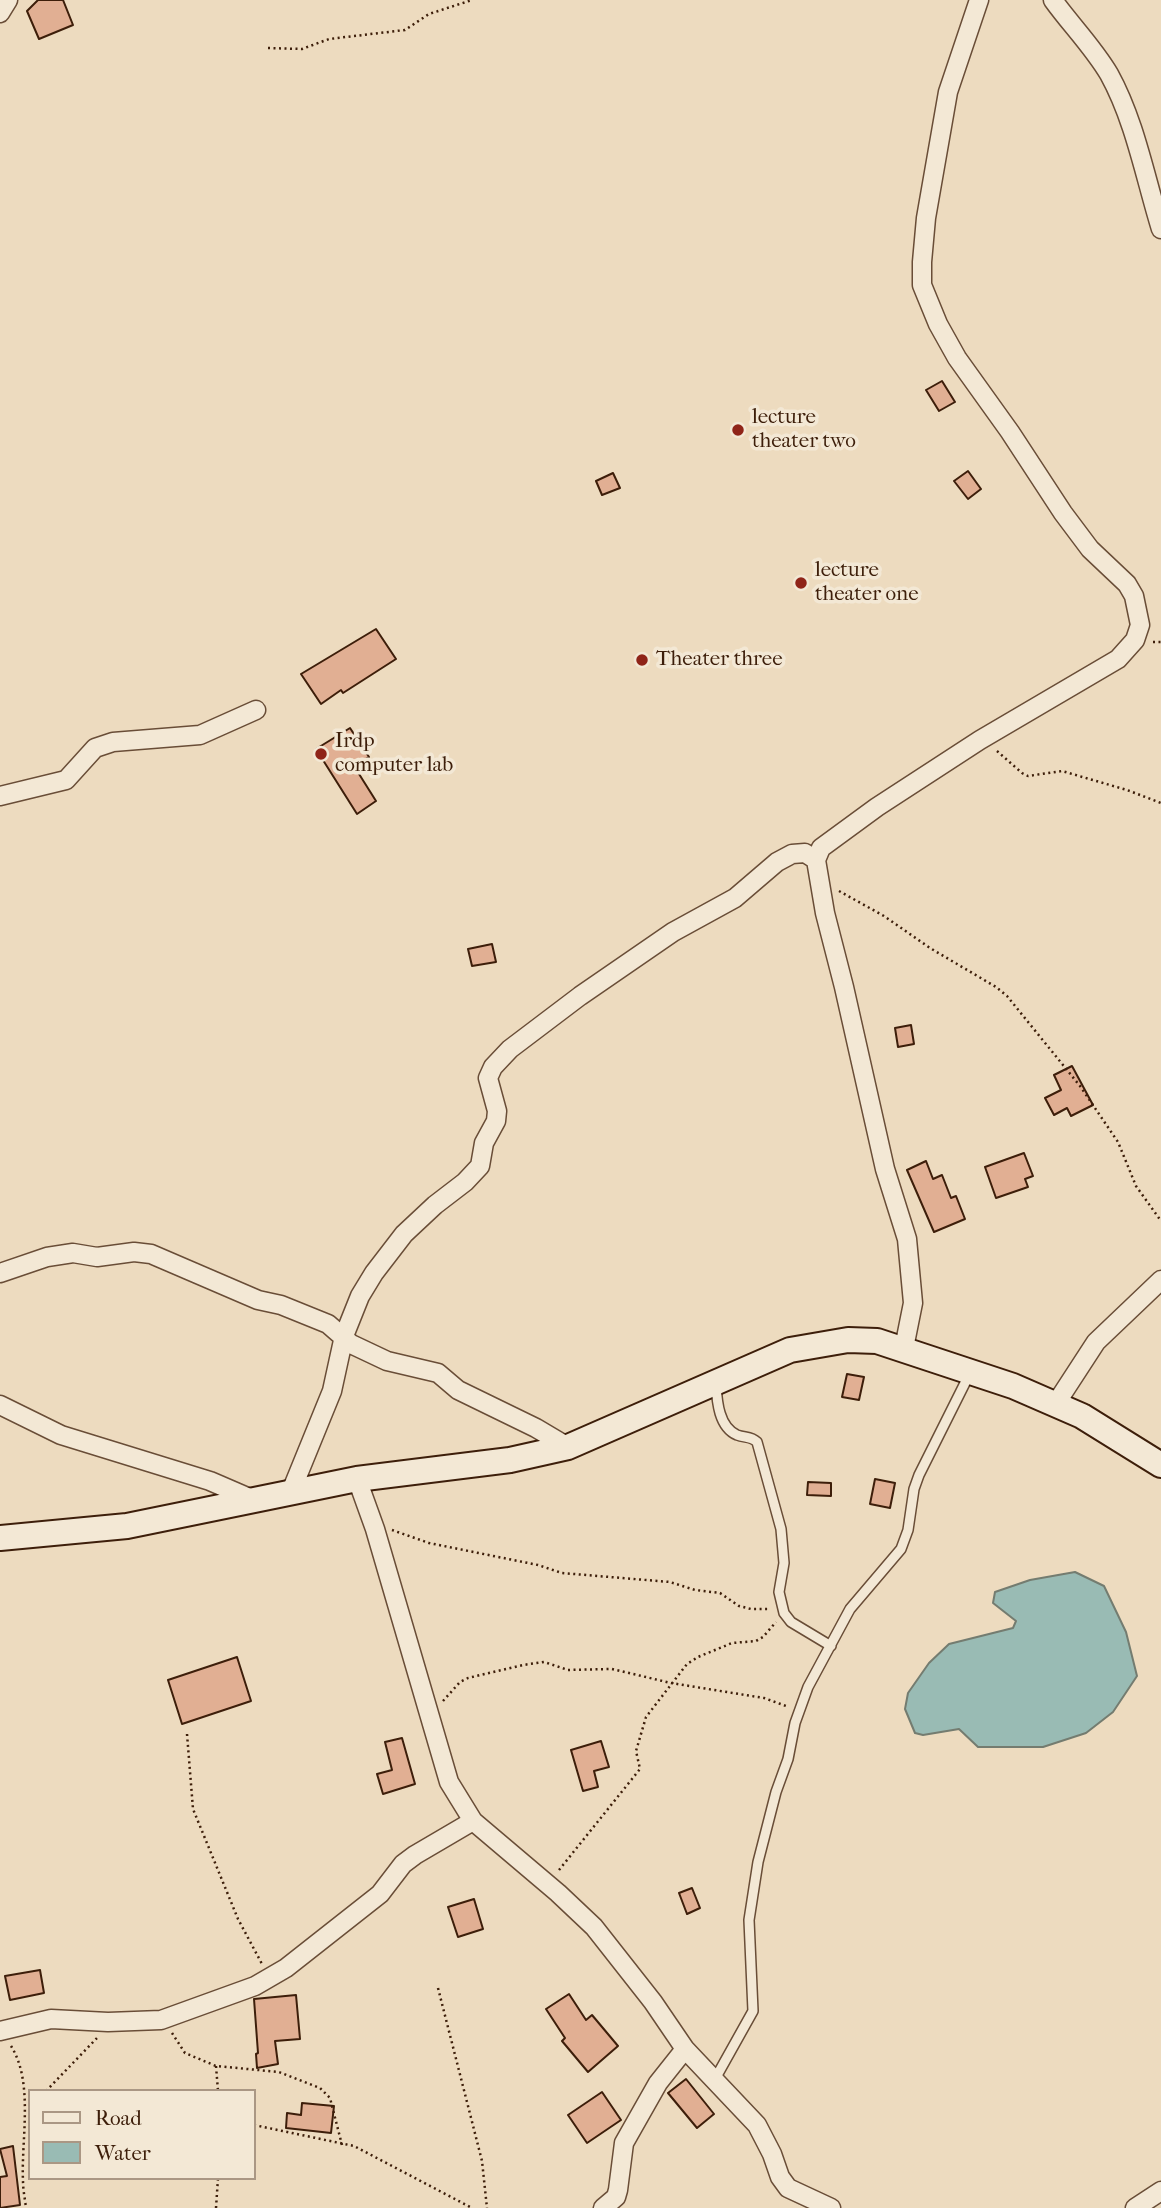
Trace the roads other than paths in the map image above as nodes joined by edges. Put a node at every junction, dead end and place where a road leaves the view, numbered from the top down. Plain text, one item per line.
1 (8, 0) edge
2 (979, 0) edge
3 (1053, 0) edge
4 (0, 13) edge
5 (1161, 229) edge
6 (256, 710) dead end
7 (0, 796) edge
8 (817, 867) junction
9 (0, 1273) edge
10 (1161, 1280) edge
11 (344, 1336) junction
12 (904, 1348) junction
13 (972, 1371) junction
14 (716, 1383) junction
15 (0, 1405) edge
16 (1055, 1405) junction
17 (568, 1447) junction
18 (1161, 1465) edge
19 (357, 1479) junction
20 (290, 1494) junction
21 (254, 1500) junction
22 (0, 1538) edge
23 (831, 1646) junction
24 (473, 1821) junction
25 (0, 2031) edge
26 (685, 2049) junction
27 (715, 2079) junction
28 (1161, 2191) edge
29 (603, 2208) edge
30 (831, 2208) edge
31 (1135, 2208) edge

1 - 4 street
2 - 8 street
3 - 5 street
6 - 7 street
8 - 11 street
8 - 12 street
9 - 11 street
10 - 16 street
11 - 17 street
11 - 20 street
12 - 13 street
12 - 14 street
13 - 16 street
13 - 23 lane
14 - 17 street
14 - 23 lane
15 - 21 street
16 - 18 street
17 - 19 street
19 - 20 street
19 - 24 street
20 - 21 street
21 - 22 street
23 - 27 lane
24 - 25 street
24 - 26 street
26 - 27 street
26 - 29 street
27 - 30 street
28 - 31 street

